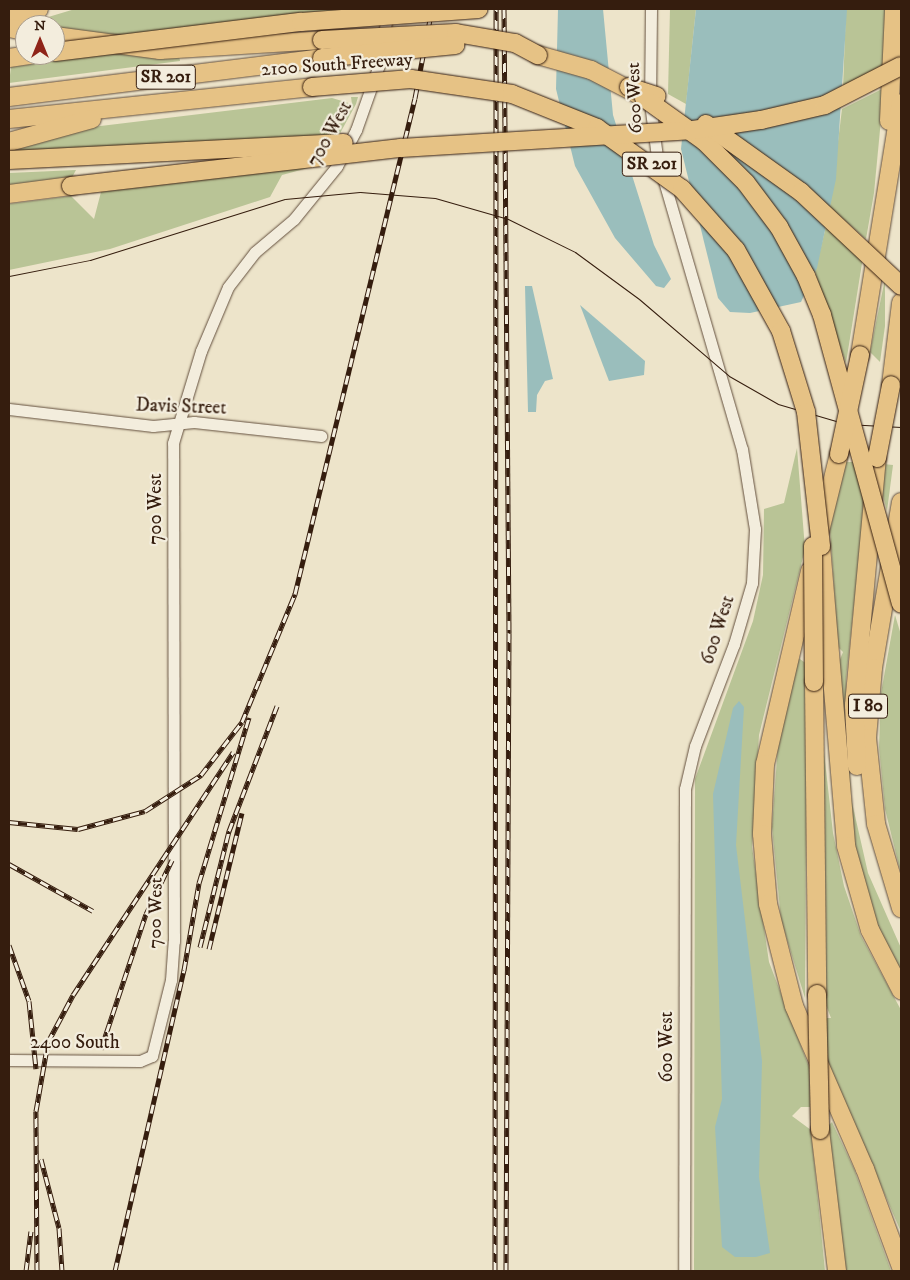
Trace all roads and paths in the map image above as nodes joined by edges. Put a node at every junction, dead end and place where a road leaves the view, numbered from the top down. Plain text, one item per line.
1 (39, 9) edge
2 (388, 9) edge
3 (479, 9) edge
4 (651, 9) edge
5 (894, 9) edge
6 (9, 17) edge
7 (65, 37) edge
8 (65, 51) edge
9 (538, 54) junction
10 (901, 66) edge
11 (629, 87) junction
12 (210, 96) junction
13 (9, 97) edge
14 (901, 103) edge
15 (9, 119) edge
16 (9, 142) edge
17 (516, 142) junction
18 (9, 160) edge
19 (9, 194) edge
20 (882, 239) junction
21 (901, 286) edge
22 (901, 303) edge
23 (9, 410) edge
24 (177, 424) junction
25 (321, 436) dead end
26 (901, 502) edge
27 (901, 603) edge
28 (822, 682) junction
29 (882, 851) junction
30 (901, 908) edge
31 (901, 990) edge
32 (9, 1060) edge
33 (140, 1061) joint
34 (901, 1267) edge
35 (684, 1271) edge
36 (837, 1271) edge

1 - 6 highway
2 - 24 street, 700 West
3 - 8 highway, bridge
4 - 35 street, 600 West
5 - 20 highway
7 - 9 highway, bridge
9 - 11 highway, 2100 South Freeway / SR 201
9 - 13 highway, 2100 South Freeway / SR 201, bridge
10 - 17 highway, bridge
11 - 21 highway, bridge
11 - 27 highway, bridge
12 - 15 highway, 2100 South Freeway / SR 201
12 - 16 highway
12 - 28 highway, 2100 South Freeway / SR 201, bridge
14 - 20 highway
17 - 18 highway, bridge
17 - 19 highway, bridge
20 - 34 highway, bridge
22 - 29 highway, bridge
23 - 24 street, Davis Street
24 - 25 street, Davis Street
24 - 33 street, 700 West
26 - 29 highway, I 80
28 - 31 highway
28 - 36 highway, bridge
29 - 30 highway, I 80
32 - 33 street, 2400 South

